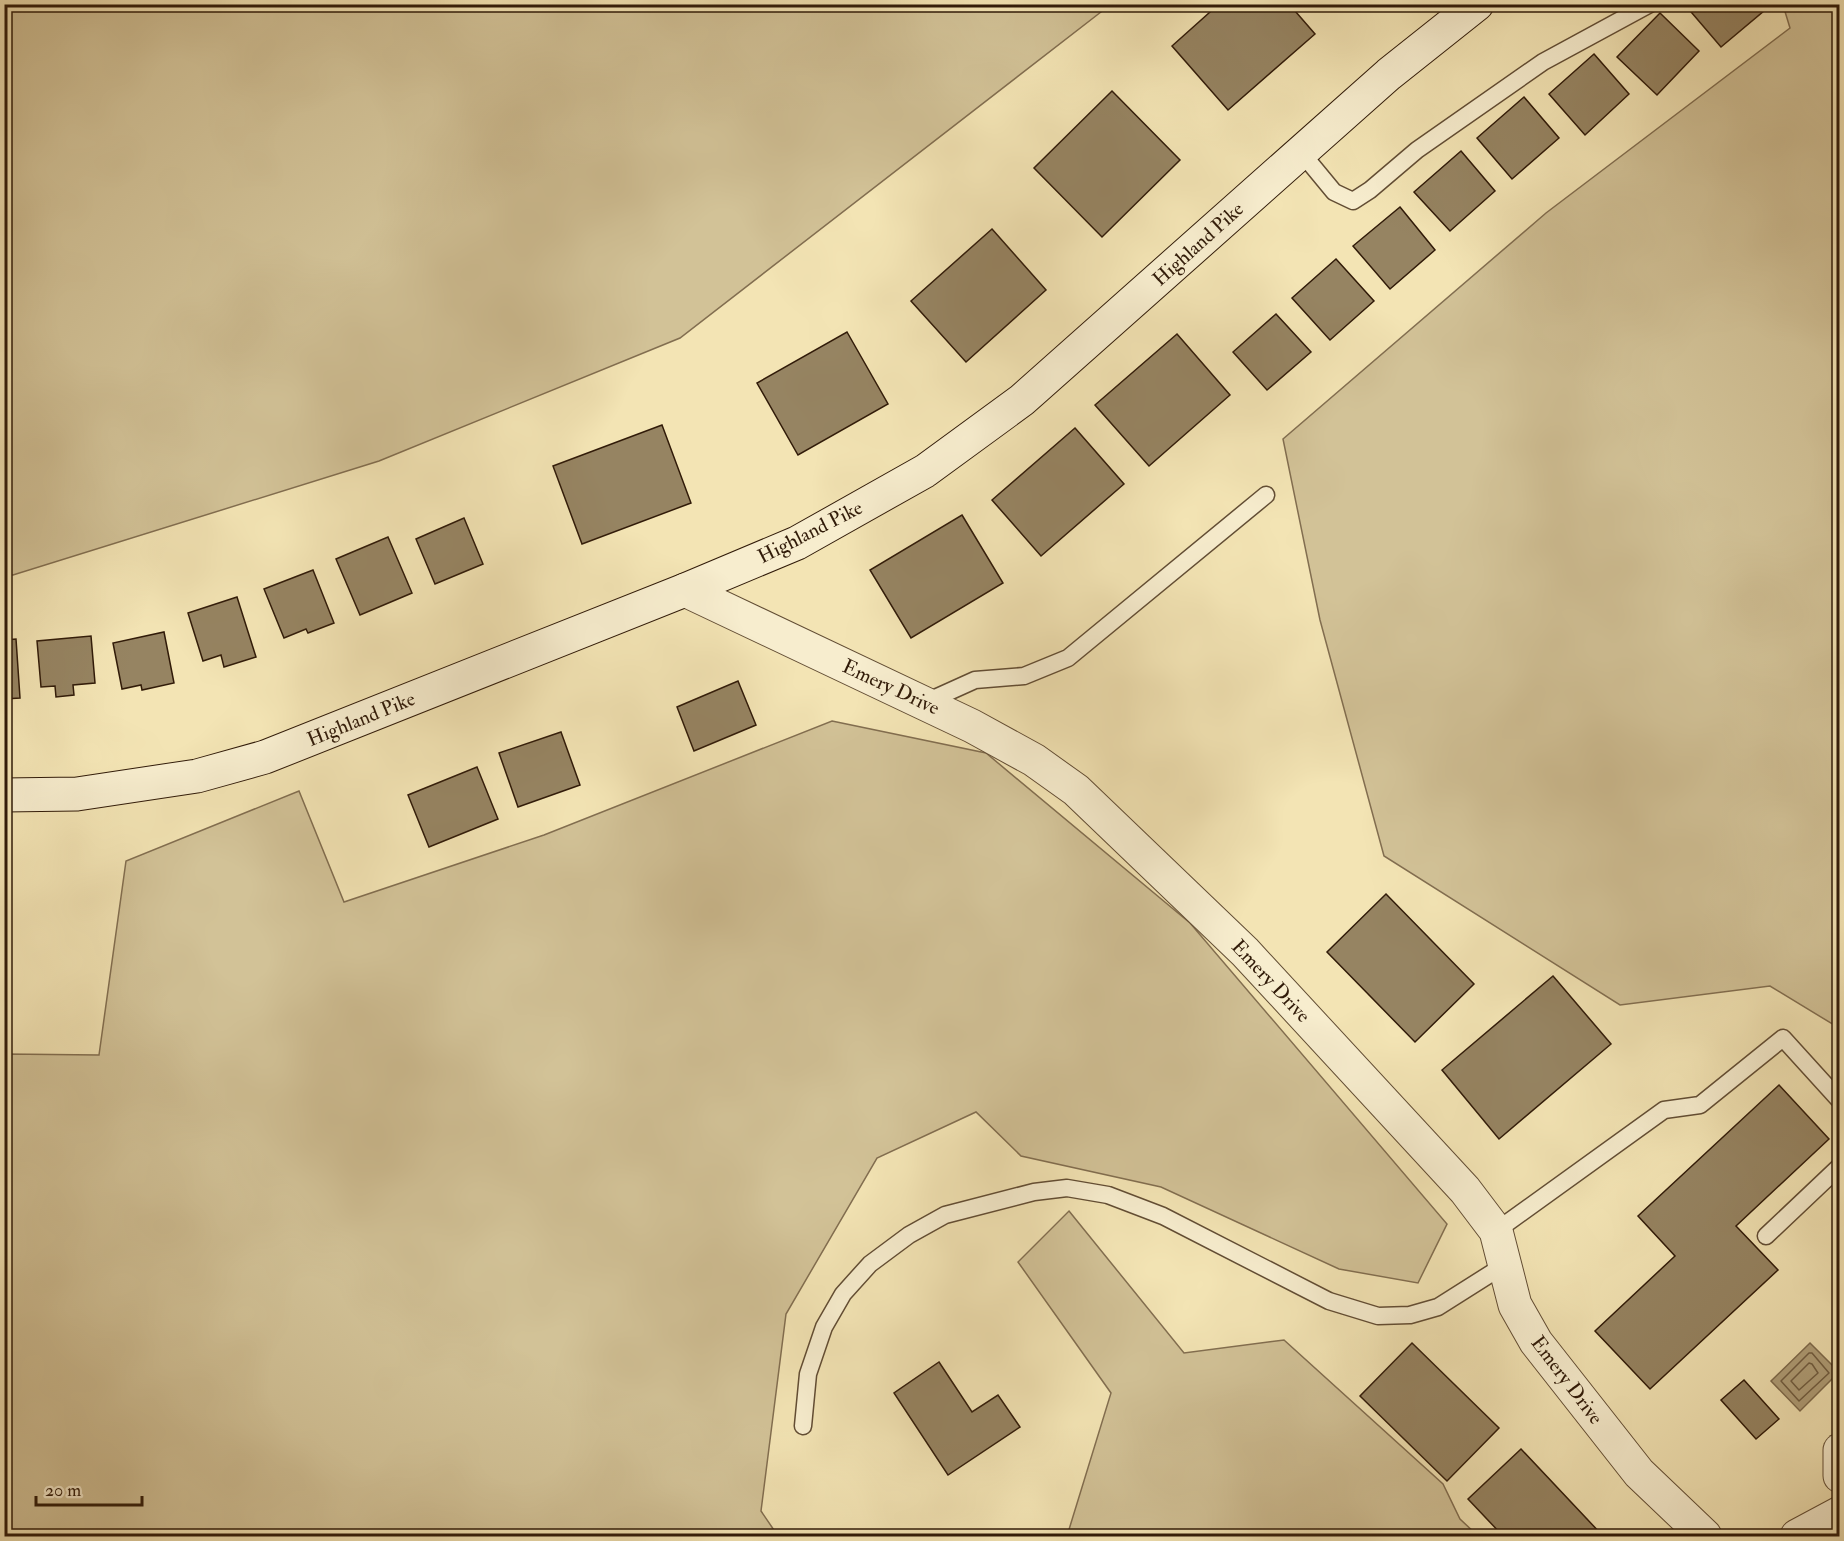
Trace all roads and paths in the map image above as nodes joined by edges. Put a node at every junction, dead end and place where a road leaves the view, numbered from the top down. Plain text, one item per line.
1 (1477, 4) edge
2 (1650, 4) edge
3 (1301, 152) junction
4 (1266, 495) dead end
5 (685, 590) junction
6 (924, 703) junction
7 (4, 795) edge
8 (1839, 1101) edge
9 (1839, 1166) edge
10 (1496, 1231) junction
11 (1766, 1236) dead end
12 (1506, 1264) junction
13 (803, 1426) dead end
14 (1839, 1450) edge
15 (1839, 1476) edge
16 (1839, 1513) edge
17 (1705, 1536) edge
18 (1797, 1536) edge

1 - 3 street, Highland Pike
2 - 3 lane
3 - 5 street, Highland Pike
4 - 6 lane
5 - 6 street, Emery Drive
5 - 7 street, Highland Pike
6 - 10 street, Emery Drive
8 - 10 lane
9 - 11 lane
10 - 12 street, Emery Drive
12 - 13 lane
12 - 17 street, Emery Drive
14 - 15 street
16 - 18 street

